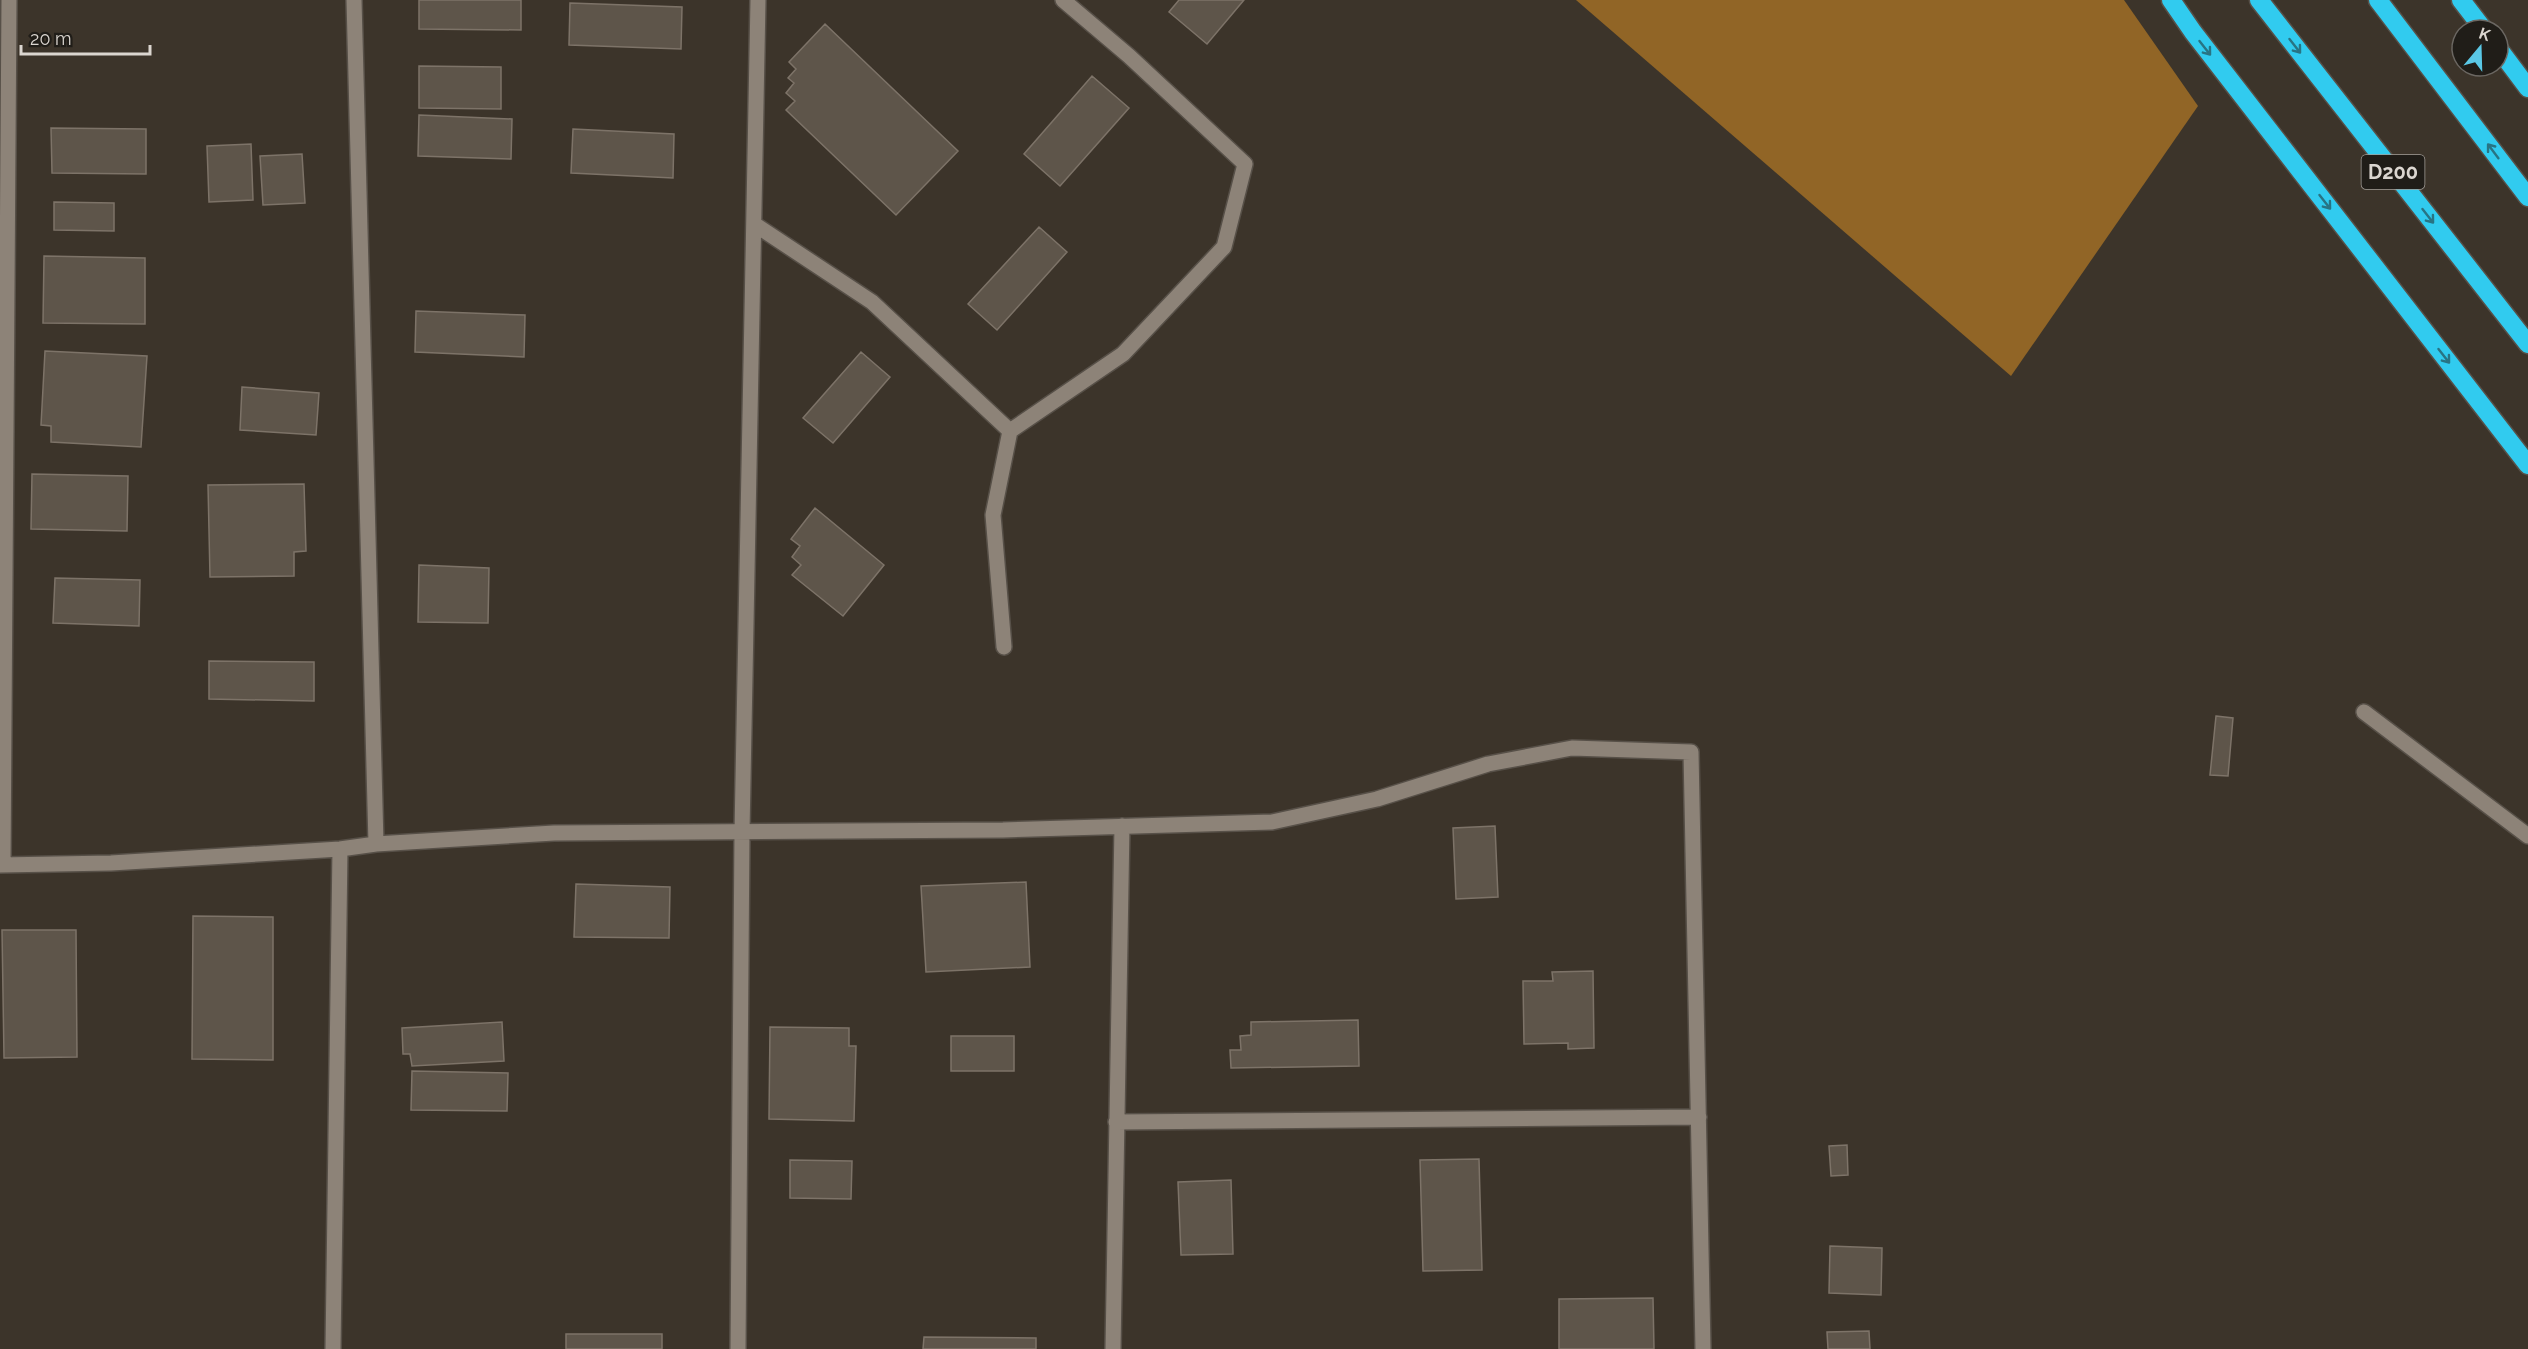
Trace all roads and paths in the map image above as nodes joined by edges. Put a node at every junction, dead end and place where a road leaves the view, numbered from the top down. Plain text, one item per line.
1 (9, 0) edge
2 (354, 0) edge
3 (758, 0) edge
4 (1063, 0) edge
5 (2171, 0) edge
6 (2259, 0) edge
7 (2378, 0) edge
8 (2461, 0) edge
9 (2475, 18) edge
10 (2510, 64) edge
11 (2528, 88) edge
12 (2528, 197) edge
13 (754, 224) junction
14 (2528, 344) edge
15 (1010, 431) junction
16 (2528, 465) edge
17 (1004, 647) dead end
18 (2364, 712) dead end
19 (1122, 826) junction
20 (742, 832) junction
21 (2528, 836) edge
22 (376, 844) junction
23 (340, 849) junction
24 (1, 865) edge
25 (1699, 1117) junction
26 (1116, 1122) junction
27 (333, 1349) edge
28 (738, 1349) edge
29 (1113, 1349) edge
30 (1703, 1349) edge

1 - 24 street
2 - 22 street
3 - 13 street
4 - 15 street
5 -> 16 highway
6 -> 14 highway, D200
12 -> 7 highway
8 - 9 highway
10 - 11 highway
13 - 15 street
13 - 20 street
15 - 17 street
18 - 21 street
19 - 20 street
19 - 25 street
19 - 26 street
20 - 22 street
20 - 28 street
22 - 23 street
23 - 24 street
23 - 27 street
25 - 26 street
25 - 30 street
26 - 29 street

